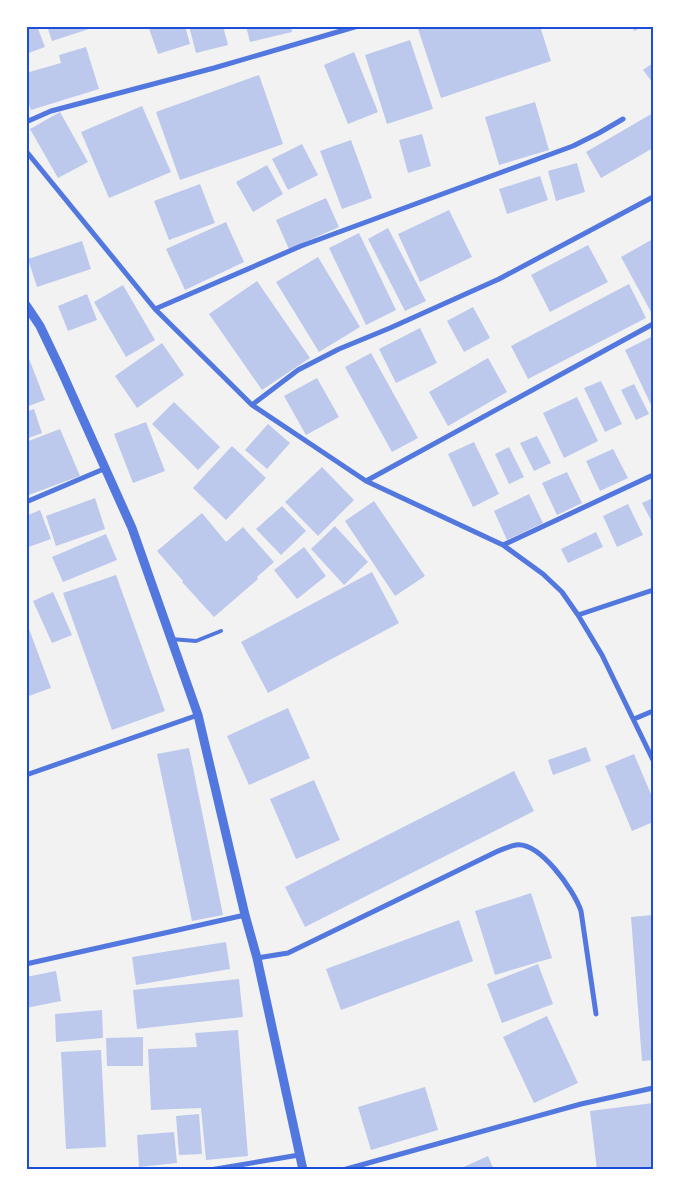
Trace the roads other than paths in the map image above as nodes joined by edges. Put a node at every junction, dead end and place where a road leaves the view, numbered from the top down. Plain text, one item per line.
1 (358, 26) edge
2 (623, 119) dead end
3 (26, 122) edge
4 (26, 151) edge
5 (653, 197) edge
6 (26, 305) edge
7 (155, 309) junction
8 (653, 324) edge
9 (252, 405) junction
10 (106, 468) junction
11 (653, 475) edge
12 (366, 482) junction
13 (26, 502) edge
14 (503, 545) junction
15 (653, 590) edge
16 (578, 615) junction
17 (221, 631) dead end
18 (171, 639) junction
19 (653, 711) edge
20 (198, 716) junction
21 (634, 719) junction
22 (653, 760) edge
23 (26, 775) edge
24 (245, 915) junction
25 (257, 958) junction
26 (26, 964) edge
27 (596, 1014) dead end
28 (653, 1088) edge
29 (300, 1155) junction
30 (210, 1170) edge
31 (303, 1170) edge
32 (343, 1170) edge

1 - 3 street
2 - 7 street
4 - 7 street
5 - 9 street
6 - 10 street
7 - 9 street
8 - 12 street
9 - 12 street
10 - 13 street
10 - 18 street
11 - 14 street
12 - 14 street
14 - 16 street
15 - 16 street
16 - 21 street
17 - 18 lane
18 - 20 street
19 - 21 street
20 - 23 street
20 - 24 street
21 - 22 street
24 - 25 street
24 - 26 street
25 - 27 street
25 - 29 street
28 - 32 street
29 - 30 street
29 - 31 street

